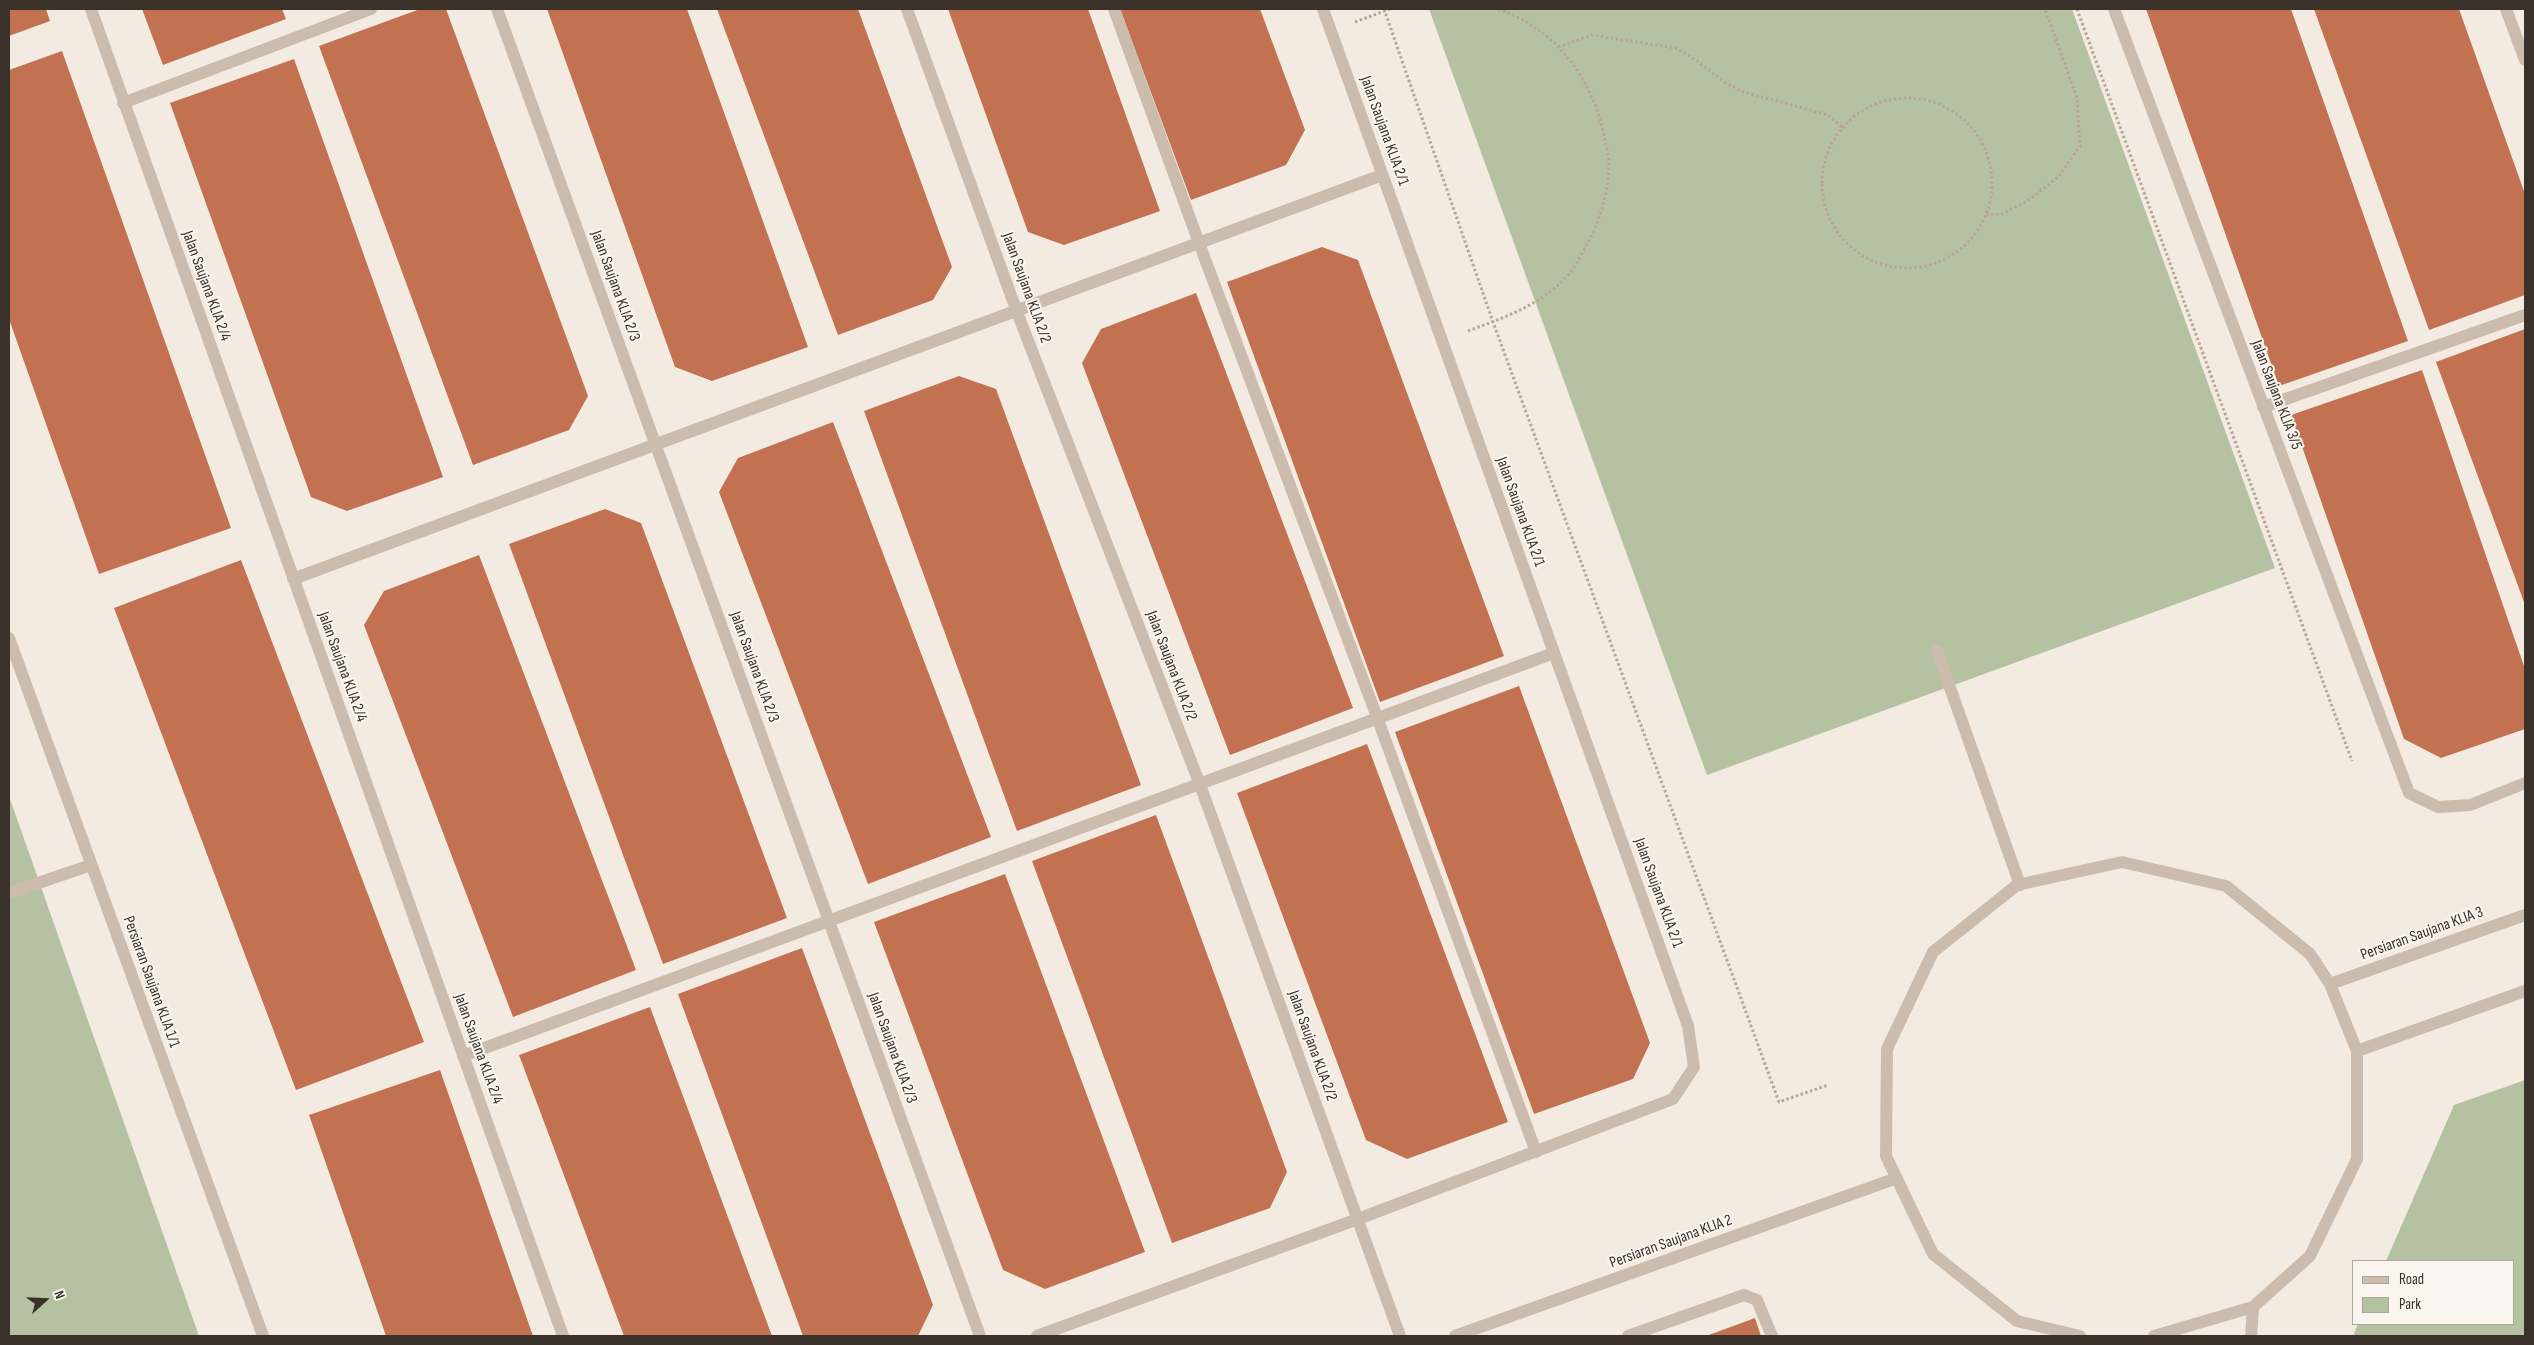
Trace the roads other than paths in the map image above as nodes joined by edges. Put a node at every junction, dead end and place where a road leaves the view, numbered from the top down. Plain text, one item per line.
1 (91, 9) edge
2 (371, 9) edge
3 (497, 9) edge
4 (907, 9) edge
5 (1114, 9) edge
6 (1323, 9) edge
7 (2114, 9) edge
8 (2506, 9) edge
9 (2525, 60) edge
10 (123, 103) junction
11 (1382, 175) junction
12 (1199, 243) junction
13 (1016, 312) junction
14 (2525, 315) edge
15 (2263, 407) junction
16 (655, 443) junction
17 (293, 579) junction
18 (9, 638) edge
19 (1937, 651) dead end
20 (1554, 653) junction
21 (1378, 717) junction
22 (1199, 782) junction
23 (2525, 783) edge
24 (91, 865) junction
25 (2020, 884) junction
26 (9, 893) edge
27 (2525, 915) edge
28 (829, 921) junction
29 (2330, 984) junction
30 (2525, 992) edge
31 (2357, 1051) junction
32 (463, 1056) junction
33 (1536, 1152) junction
34 (1897, 1178) junction
35 (1358, 1219) junction
36 (2253, 1308) junction
37 (263, 1336) edge
38 (563, 1336) edge
39 (980, 1336) edge
40 (1037, 1336) edge
41 (1400, 1336) edge
42 (1455, 1336) edge
43 (1628, 1336) edge
44 (1772, 1336) edge
45 (2080, 1336) edge
46 (2154, 1336) edge
47 (2251, 1336) edge

1 - 10 street, Jalan Saujana KLIA 2/4
2 - 10 street
3 - 16 street, Jalan Saujana KLIA 2/3
4 - 13 street, Jalan Saujana KLIA 2/2
5 - 12 street
6 - 11 street, Jalan Saujana KLIA 2/1
7 - 15 street, Jalan Saujana KLIA 3/5
8 - 9 street
10 - 17 street, Jalan Saujana KLIA 2/4
11 - 12 street
11 - 20 street, Jalan Saujana KLIA 2/1
12 - 13 street
12 - 21 street
13 - 16 street
13 - 22 street, Jalan Saujana KLIA 2/2
14 - 15 street
15 - 23 street, Jalan Saujana KLIA 3/5
16 - 17 street
16 - 28 street, Jalan Saujana KLIA 2/3
17 - 32 street, Jalan Saujana KLIA 2/4
18 - 24 street, Persiaran Saujana KLIA 1/1
19 - 25 street
20 - 21 street
20 - 33 street, Jalan Saujana KLIA 2/1
21 - 22 street
21 - 33 street
22 - 28 street
22 - 35 street, Jalan Saujana KLIA 2/2
24 - 26 street
24 - 37 street, Persiaran Saujana KLIA 1/1
25 - 29 street
25 - 34 street
27 - 29 street, Persiaran Saujana KLIA 3
28 - 32 street
28 - 39 street, Jalan Saujana KLIA 2/3
29 - 31 street
30 - 31 street
31 - 36 street
32 - 38 street, Jalan Saujana KLIA 2/4
33 - 35 street, Jalan Saujana KLIA 2/1
34 - 42 street, Persiaran Saujana KLIA 2
34 - 45 street
35 - 40 street, Jalan Saujana KLIA 2/1
35 - 41 street, Jalan Saujana KLIA 2/2
36 - 46 street
36 - 47 street
43 - 44 street

